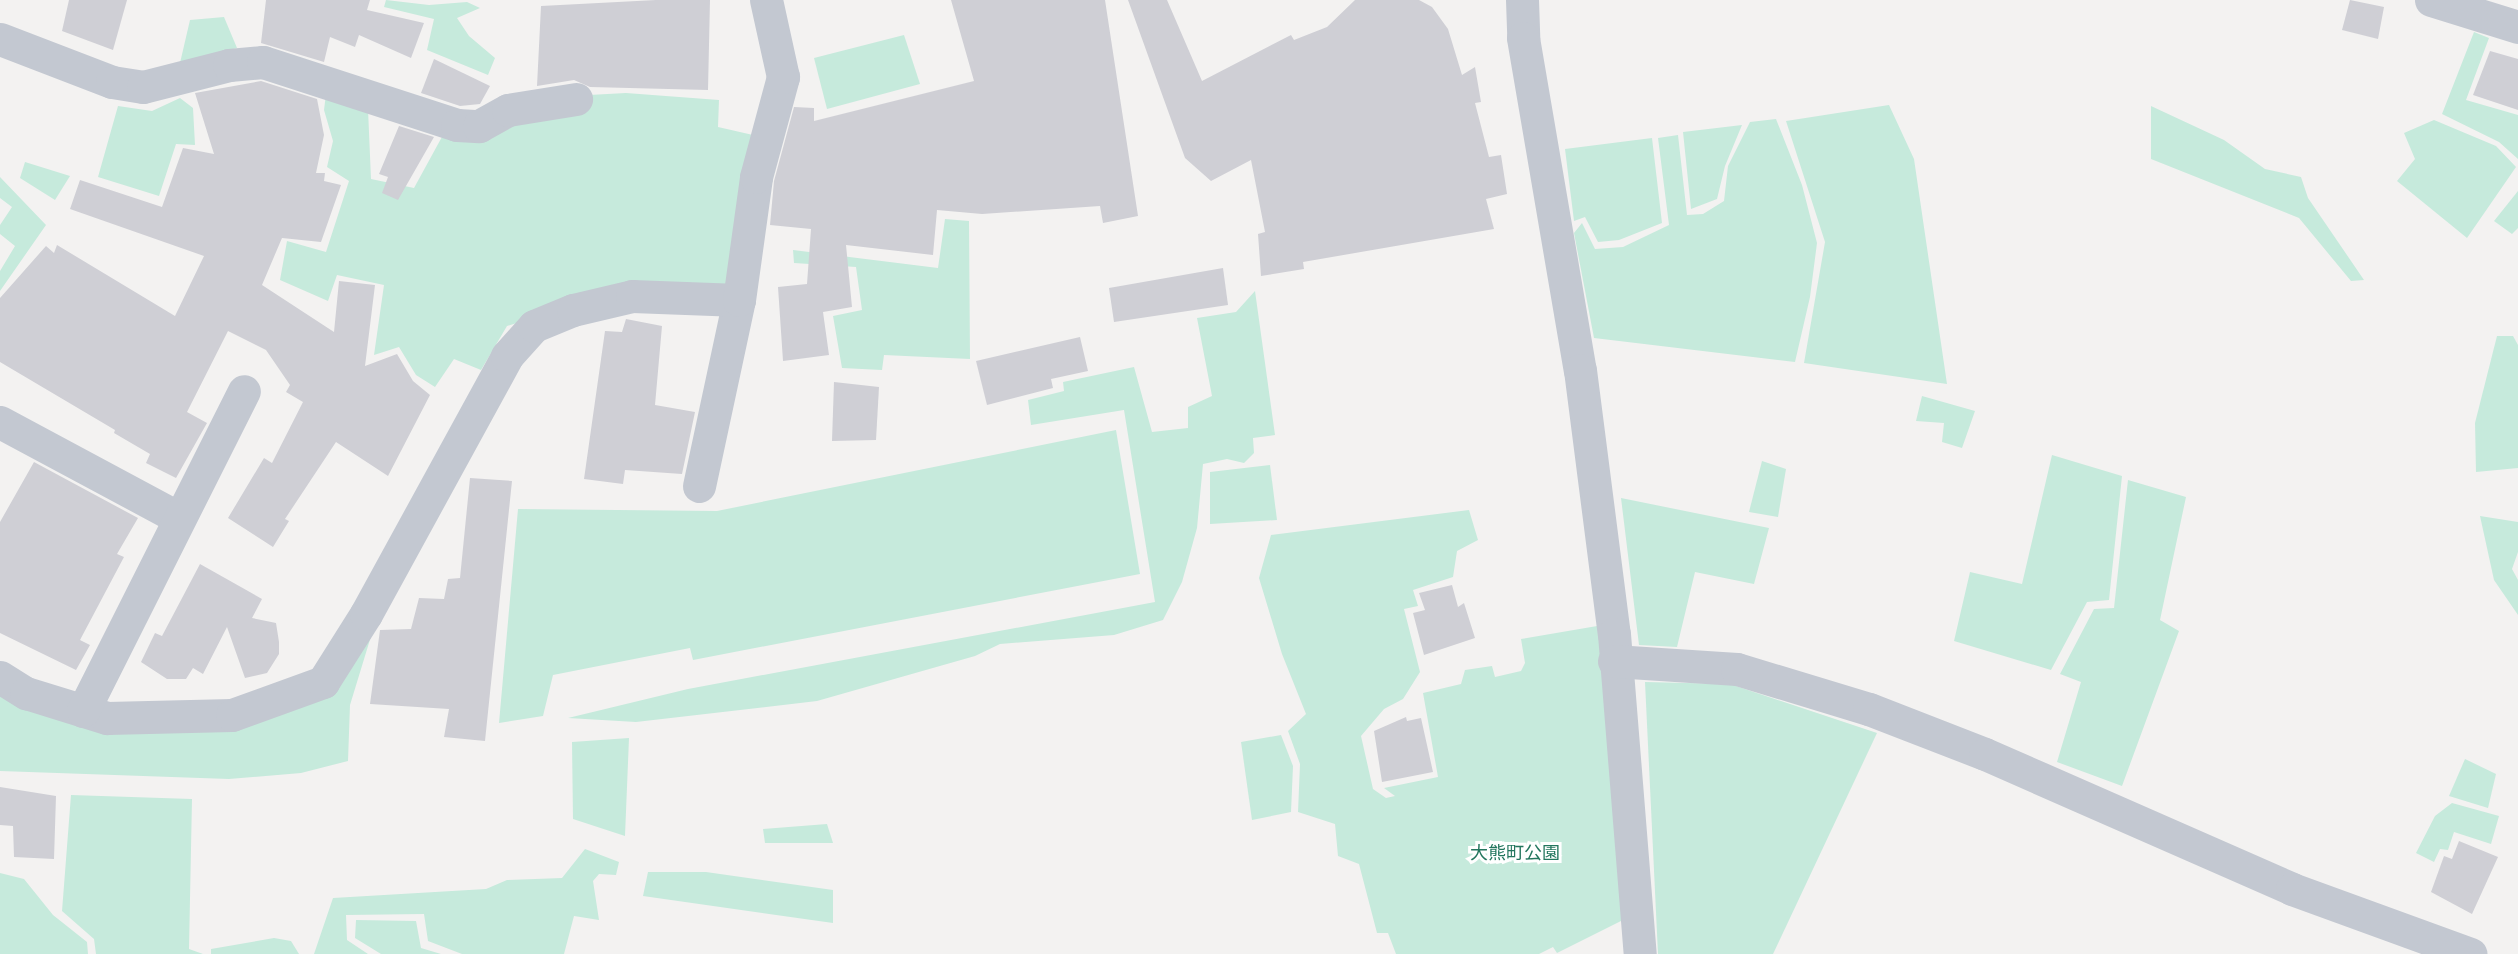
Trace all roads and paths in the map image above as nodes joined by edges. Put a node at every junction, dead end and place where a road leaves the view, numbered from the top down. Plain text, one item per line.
1 (766, 0) edge
2 (1522, 0) edge
3 (2431, 0) edge
4 (2518, 27) edge
5 (0, 39) edge
6 (576, 99) dead end
7 (739, 300) junction
8 (244, 391) dead end
9 (2, 429) edge
10 (699, 486) dead end
11 (180, 518) junction
12 (1614, 661) junction
13 (0, 677) edge
14 (83, 711) junction
15 (1640, 954) edge
16 (2471, 954) edge

1 - 7 street
2 - 12 street
3 - 4 street
5 - 6 street
7 - 10 street
7 - 14 street
8 - 11 street
9 - 11 street
11 - 14 street
12 - 15 street
12 - 16 street
13 - 14 street

